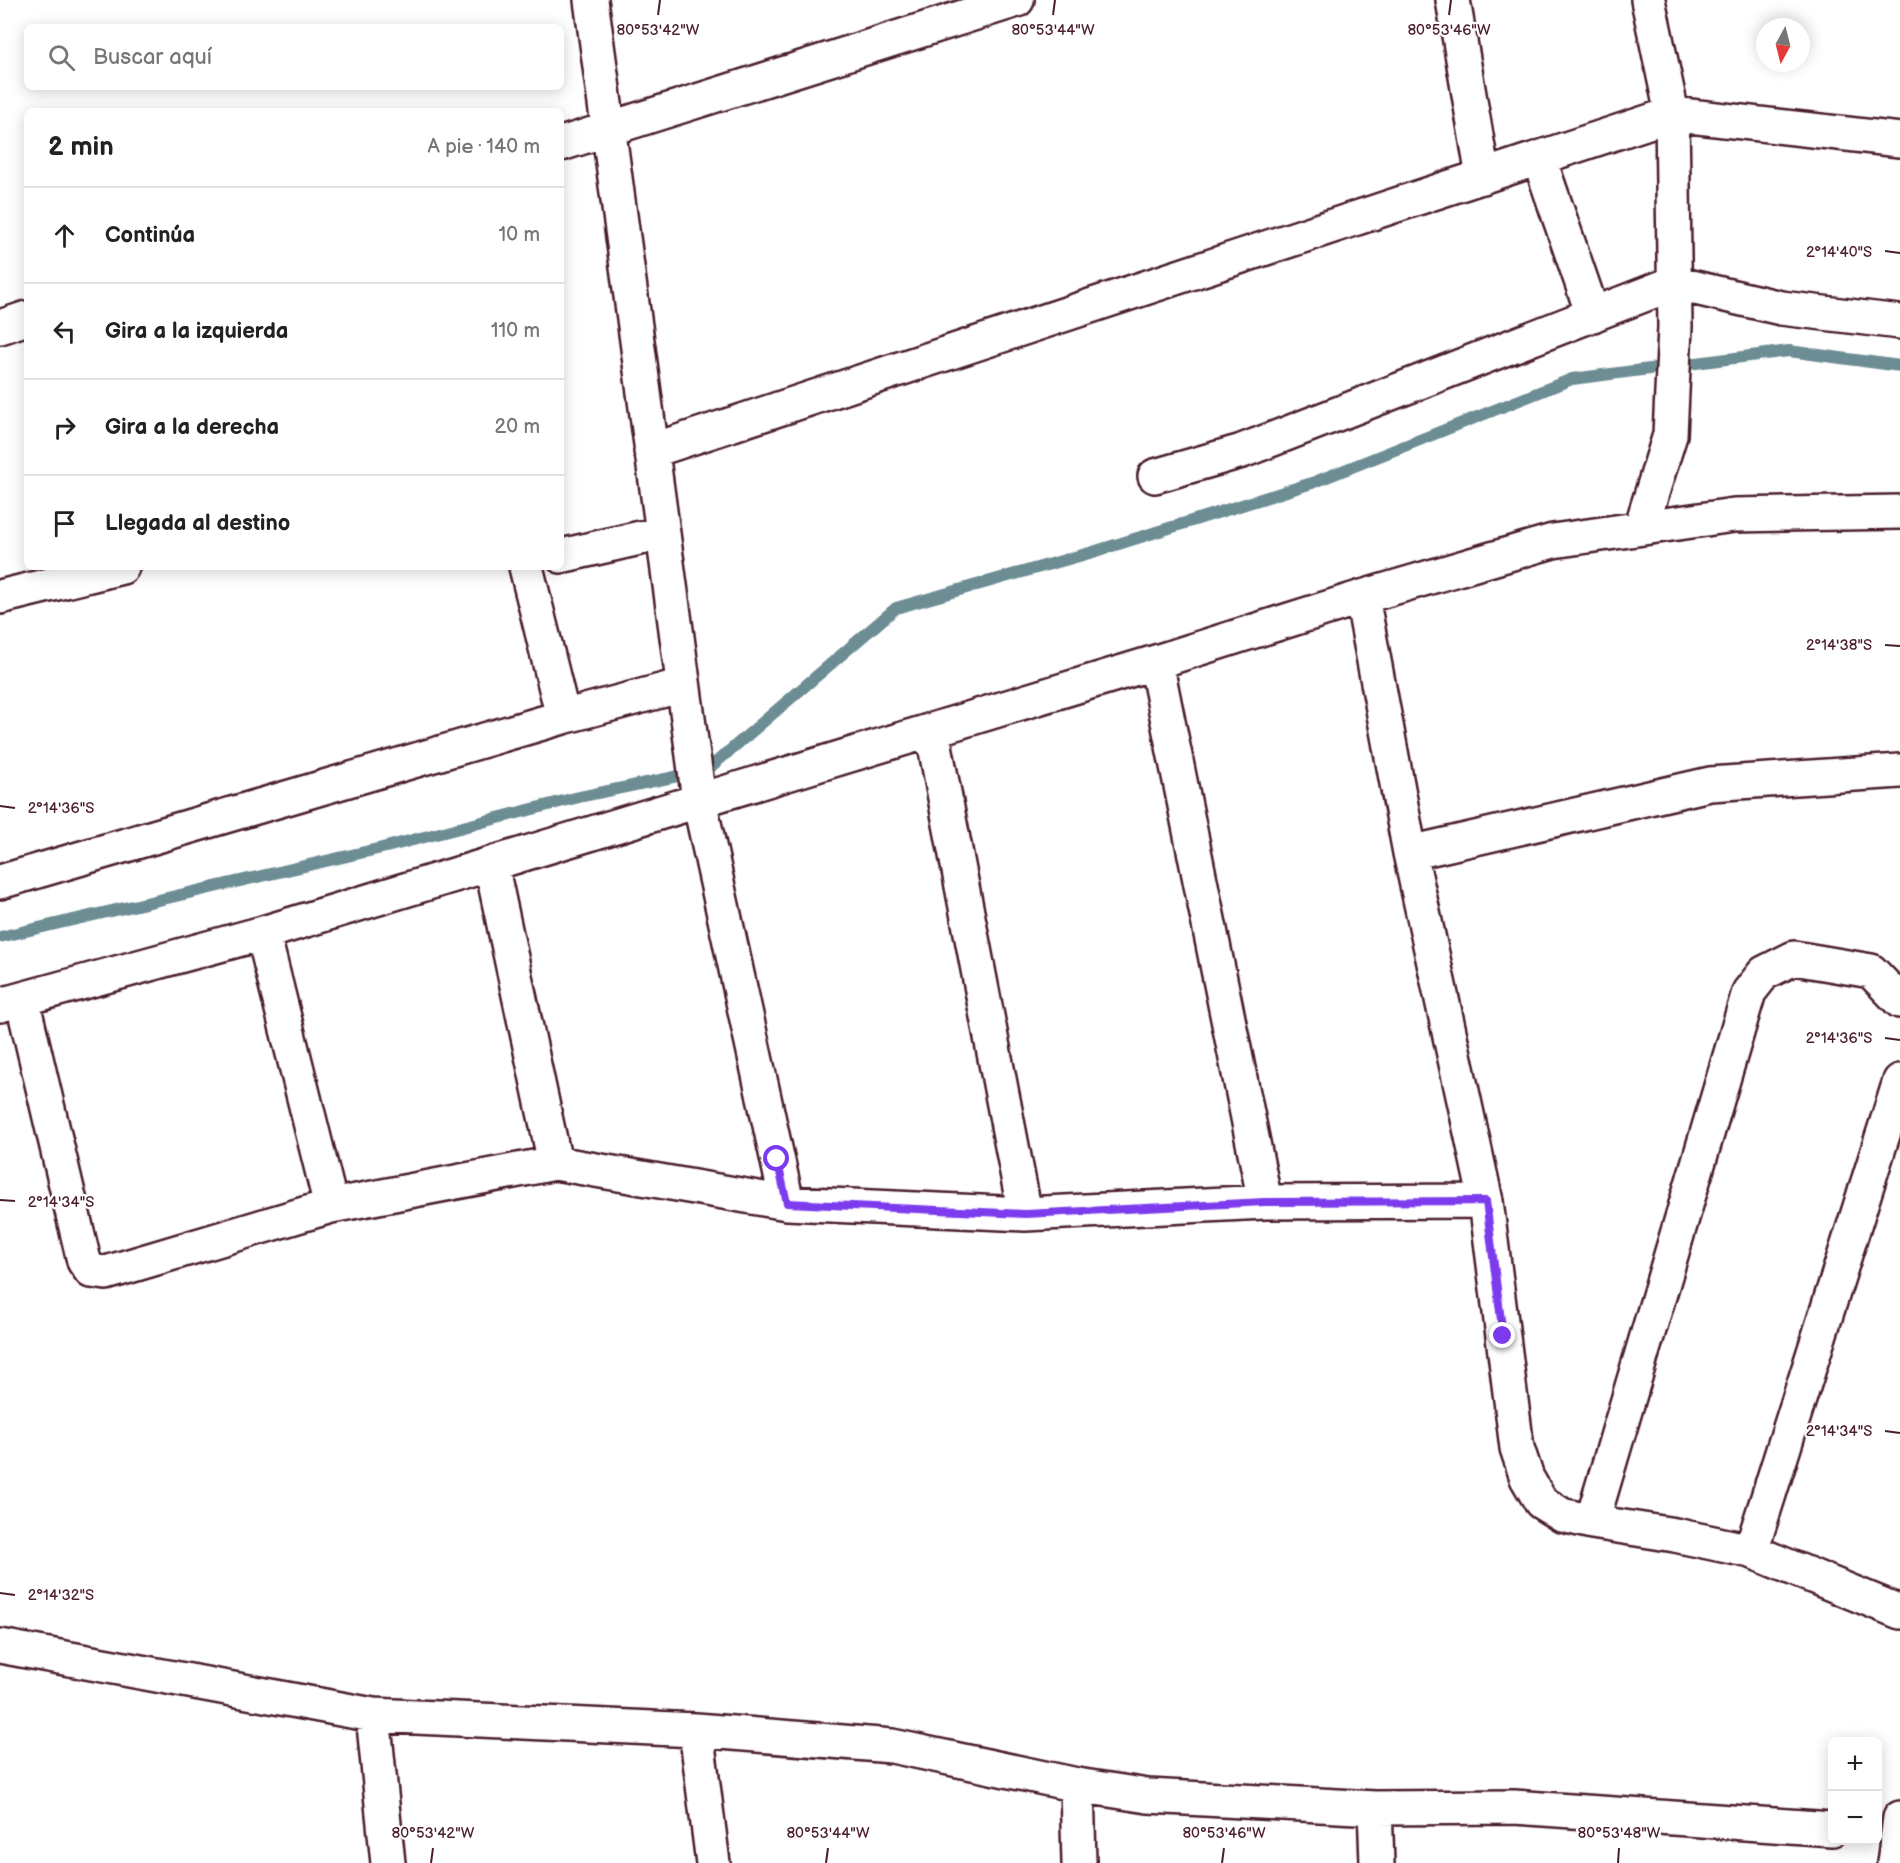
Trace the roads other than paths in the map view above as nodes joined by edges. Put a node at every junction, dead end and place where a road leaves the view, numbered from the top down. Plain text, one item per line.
1 (591, 0) edge
2 (1017, 0) edge
3 (1453, 0) edge
4 (1648, 0) edge
5 (1672, 114) junction
6 (608, 129) junction
7 (1900, 140) edge
8 (564, 143) edge
9 (1539, 158) junction
10 (1483, 177) junction
11 (1674, 283) junction
12 (1593, 315) junction
13 (24, 319) edge
14 (1900, 322) edge
15 (0, 327) edge
16 (651, 451) junction
17 (1155, 476) dead end
18 (1900, 512) edge
19 (1641, 528) junction
20 (662, 533) junction
21 (564, 555) edge
22 (110, 570) edge
23 (527, 570) edge
24 (0, 597) edge
25 (1362, 597) junction
26 (1156, 662) junction
27 (683, 685) junction
28 (563, 717) junction
29 (932, 730) junction
30 (1900, 771) edge
31 (698, 796) junction
32 (1410, 853) junction
33 (491, 864) junction
34 (0, 882) edge
35 (263, 933) junction
36 (1900, 1001) edge
37 (11, 1002) edge
38 (1900, 1081) edge
39 (555, 1163) junction
40 (1486, 1201) junction
41 (1265, 1202) junction
42 (787, 1203) junction
43 (331, 1206) junction
44 (1025, 1214) junction
45 (1592, 1522) junction
46 (1751, 1551) junction
47 (1900, 1612) edge
48 (0, 1646) edge
49 (373, 1715) junction
50 (696, 1730) junction
51 (1077, 1785) junction
52 (1375, 1808) junction
53 (1828, 1829) edge
54 (388, 1863) edge
55 (713, 1863) edge
56 (1078, 1863) edge
57 (1377, 1863) edge

1 - 6 street
2 - 6 street
3 - 10 street
4 - 5 street
5 - 7 street
5 - 9 street
5 - 11 street
6 - 8 street
6 - 16 street
9 - 10 street
9 - 12 street
10 - 16 street
11 - 12 street
11 - 14 street
11 - 19 street
12 - 17 street
13 - 15 street
16 - 20 street
18 - 19 street
19 - 25 street
20 - 21 street
20 - 27 street
22 - 24 street
23 - 28 street
25 - 26 street
25 - 32 street
26 - 29 street
26 - 41 street
27 - 28 street
27 - 31 street
28 - 34 street
29 - 31 street
29 - 44 street
30 - 32 street
31 - 33 street
31 - 42 street
32 - 40 street
33 - 35 street
33 - 39 street
35 - 37 street
35 - 43 street
36 - 45 street
37 - 43 street
38 - 46 street
39 - 42 street
39 - 43 street
40 - 41 street
40 - 45 street
41 - 44 street
42 - 44 street
45 - 46 street
46 - 47 street
48 - 49 street
49 - 50 street
49 - 54 street
50 - 51 street
50 - 55 street
51 - 52 street
51 - 56 street
52 - 53 street
52 - 57 street

